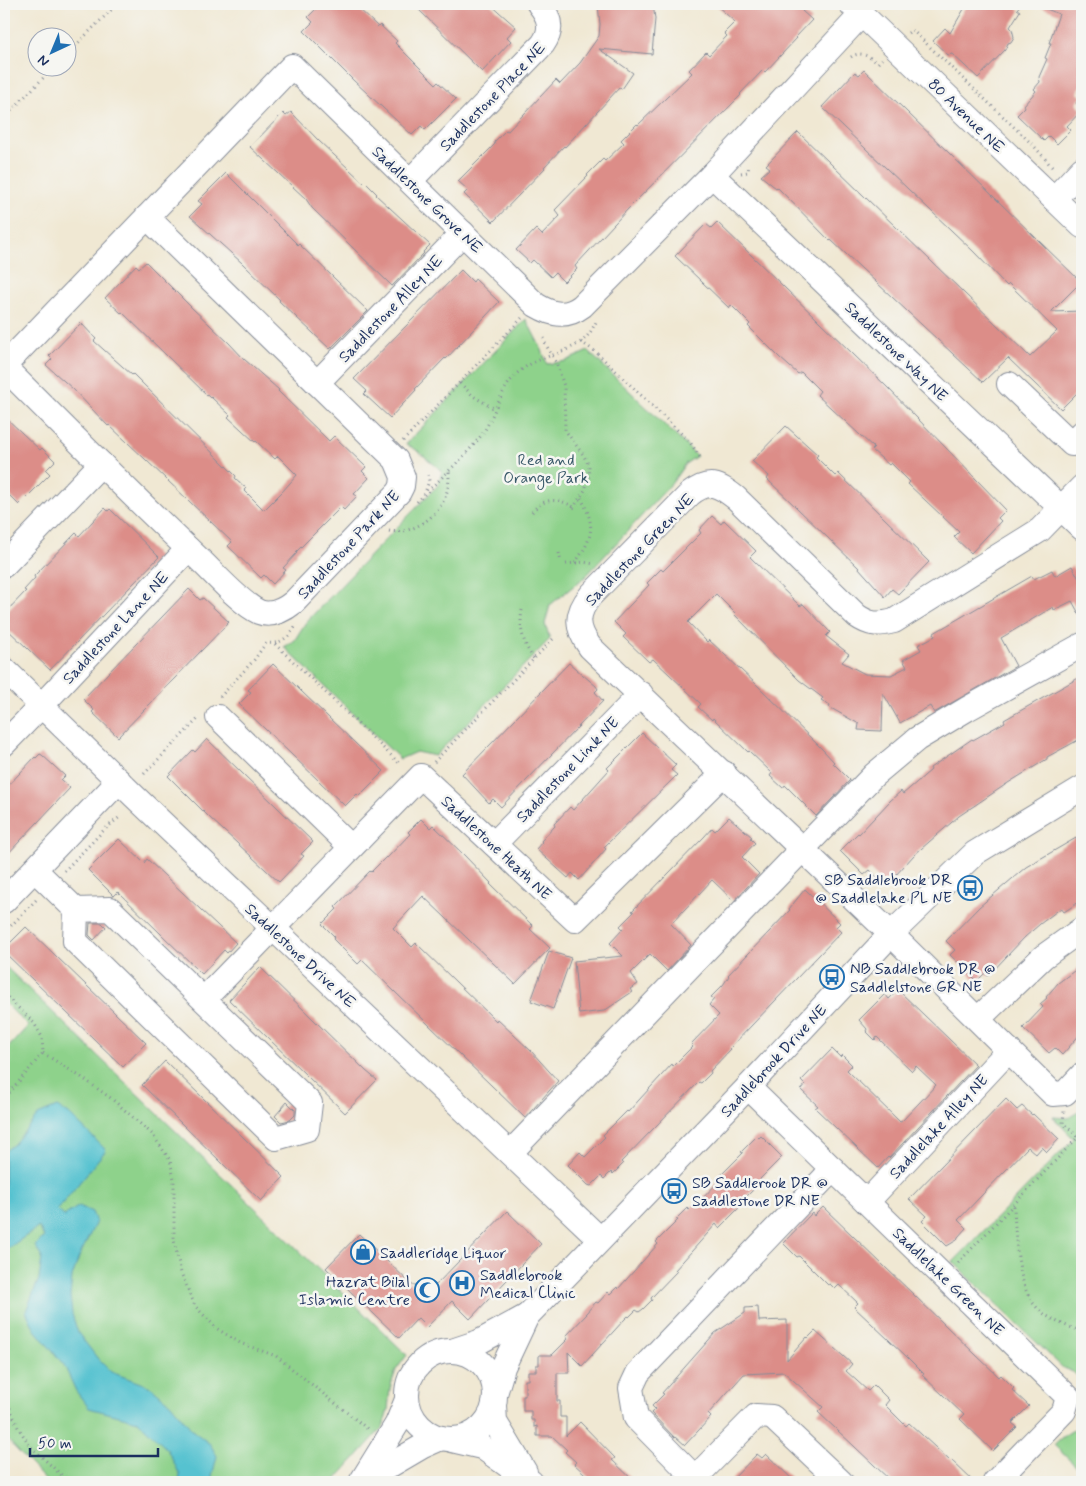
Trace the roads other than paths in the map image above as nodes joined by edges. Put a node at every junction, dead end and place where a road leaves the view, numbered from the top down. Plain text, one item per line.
1 (539, 4) edge
2 (856, 9) edge
3 (1082, 169) edge
4 (712, 175) junction
5 (410, 181) junction
6 (1054, 199) junction
7 (147, 217) junction
8 (1082, 226) edge
9 (463, 233) junction
10 (4, 366) edge
11 (317, 383) junction
12 (1009, 384) dead end
13 (1082, 433) edge
14 (101, 464) junction
15 (1082, 487) edge
16 (1062, 508) junction
17 (1082, 528) edge
18 (188, 549) junction
19 (4, 565) edge
20 (1082, 645) edge
21 (4, 669) edge
22 (640, 694) junction
23 (42, 705) junction
24 (212, 710) road end
25 (4, 744) edge
26 (724, 773) junction
27 (119, 781) junction
28 (1082, 788) edge
29 (494, 844) junction
30 (351, 847) junction
31 (802, 849) junction
32 (35, 870) junction
33 (4, 901) edge
34 (76, 910) junction
35 (272, 928) junction
36 (1082, 929) edge
37 (891, 934) junction
38 (204, 1000) junction
39 (978, 1019) junction
40 (1009, 1050) junction
41 (1082, 1075) edge
42 (748, 1087) junction
43 (510, 1153) junction
44 (833, 1169) junction
45 (867, 1202) junction
46 (600, 1239) junction
47 (527, 1316) junction
48 (452, 1351) junction
49 (494, 1399) junction
50 (406, 1402) junction
51 (446, 1439) junction
52 (693, 1480) edge
53 (362, 1482) edge
54 (841, 1482) edge
55 (995, 1482) edge

1 - 5 street, Saddlestone Place NE
2 - 4 street, Saddlestone Grove NE
2 - 6 street, 80 Avenue NE
3 - 6 street
4 - 9 street, Saddlestone Grove NE
4 - 16 street, Saddlestone Way NE
5 - 7 street, Saddlestone Grove NE
5 - 9 street, Saddlestone Grove NE
6 - 8 street, 80 Avenue NE
7 - 10 street, Saddlestone Grove NE
7 - 11 street, Saddlestone Park NE
9 - 11 street, Saddlestone Alley NE
10 - 14 street, Saddlestone Grove NE
11 - 18 street, Saddlestone Park NE
12 - 13 street
14 - 18 street, Saddlestone Park NE
14 - 19 street
15 - 16 street, Saddlestone Green NE
16 - 17 street, Saddlestone Way NE
16 - 22 street, Saddlestone Green NE
18 - 23 street, Saddlestone Lane NE
20 - 31 street
21 - 23 street, Saddlestone Drive NE
22 - 26 street, Saddlestone Green NE
22 - 29 street, Saddlestone Link NE
23 - 25 street, Saddlestone Lane NE
23 - 27 street, Saddlestone Drive NE
24 - 30 street
26 - 29 street, Saddlestone Heath NE
26 - 31 street, Saddlestone Green NE
27 - 32 street
27 - 35 street, Saddlestone Drive NE
28 - 37 street, Saddlebrook Drive NE
29 - 30 street, Saddlestone Heath NE
30 - 35 street, Saddlestone Heath NE
31 - 37 street, Saddlestone Green NE
31 - 43 street
32 - 33 street
32 - 34 street
34 - 38 street
34 - 38 street
35 - 38 street, Saddlestone Heath NE
35 - 43 street, Saddlestone Drive NE
36 - 39 street
37 - 39 street, Saddlestone Green NE
37 - 42 street, Saddlebrook Drive NE
39 - 40 street, Saddlestone Green NE
40 - 41 street, Saddlestone Green NE
40 - 45 street, Saddlelake Alley NE
42 - 44 street, Saddlelake Green NE
42 - 46 street, Saddlebrook Drive NE
43 - 46 street, Saddlestone Drive NE
44 - 45 street, Saddlelake Green NE
44 - 52 street
45 - 55 street, Saddlelake Green NE
46 - 47 street, Saddlebrook Drive NE
47 - 48 street, Saddlebrook Drive NE
47 - 49 street, Saddlebrook Drive NE
48 - 49 street
48 - 50 street
49 - 51 street
49 - 51 street
50 - 51 street
50 - 53 street
51 - 53 street
52 - 54 street

